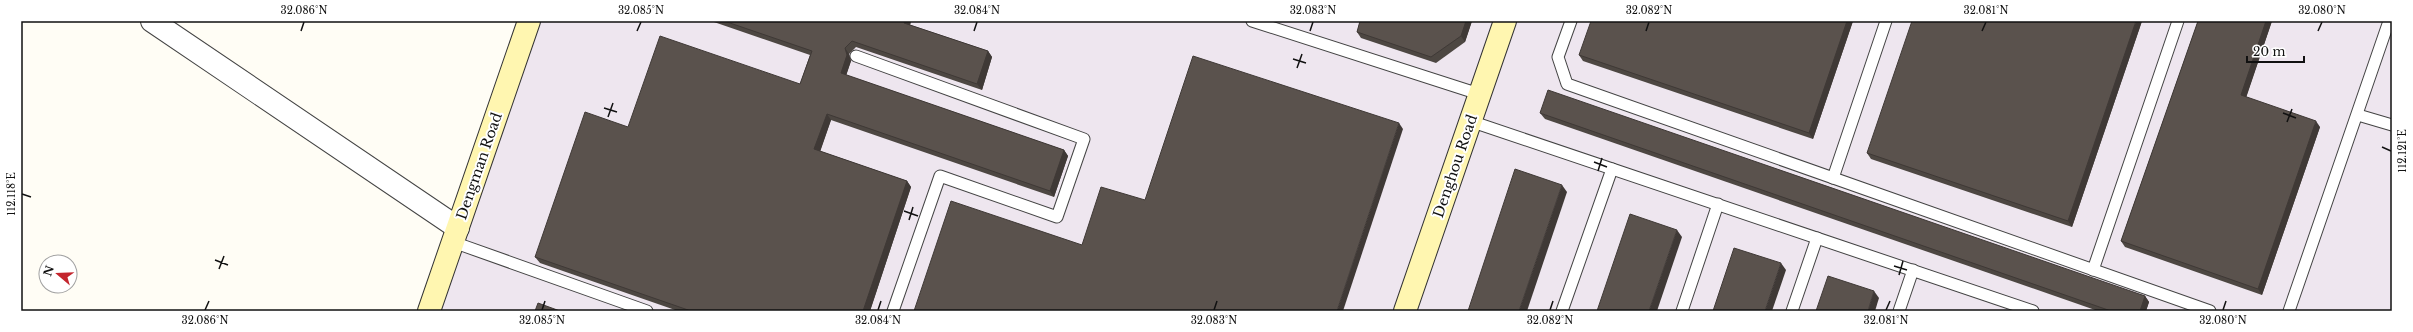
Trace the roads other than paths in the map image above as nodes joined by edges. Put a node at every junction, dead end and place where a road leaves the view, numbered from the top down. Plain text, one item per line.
1 (152, 21) edge
2 (529, 21) edge
3 (1252, 21) edge
4 (1505, 21) edge
5 (1571, 21) edge
6 (1886, 21) edge
7 (2178, 21) edge
8 (2389, 21) edge
9 (856, 56) dead end
10 (1480, 94) junction
11 (2358, 115) junction
12 (1470, 121) junction
13 (2392, 125) edge
14 (1612, 169) junction
15 (1833, 178) junction
16 (1718, 204) junction
17 (455, 235) junction
18 (1817, 238) junction
19 (1913, 270) junction
20 (2093, 270) junction
21 (2009, 307) edge
22 (429, 311) edge
23 (647, 311) edge
24 (893, 311) edge
25 (1405, 311) edge
26 (1562, 311) edge
27 (1682, 311) edge
28 (1792, 311) edge
29 (1899, 311) edge
30 (2033, 311) edge
31 (2210, 311) edge
32 (2289, 311) edge

1 - 17 street
2 - 17 street, Dengman Road
3 - 10 lane
4 - 10 street, Denghou Road
5 - 15 lane
6 - 15 lane
7 - 20 lane
8 - 11 lane
9 - 24 lane
10 - 12 street, Denghou Road
11 - 13 lane
11 - 32 lane
12 - 14 lane
12 - 25 street, Denghou Road
14 - 16 lane
14 - 26 lane
15 - 20 lane
16 - 18 lane
16 - 27 lane
17 - 22 street, Dengman Road
17 - 23 lane
18 - 19 lane
18 - 28 lane
19 - 21 lane
19 - 29 lane
20 - 31 lane
21 - 30 lane

